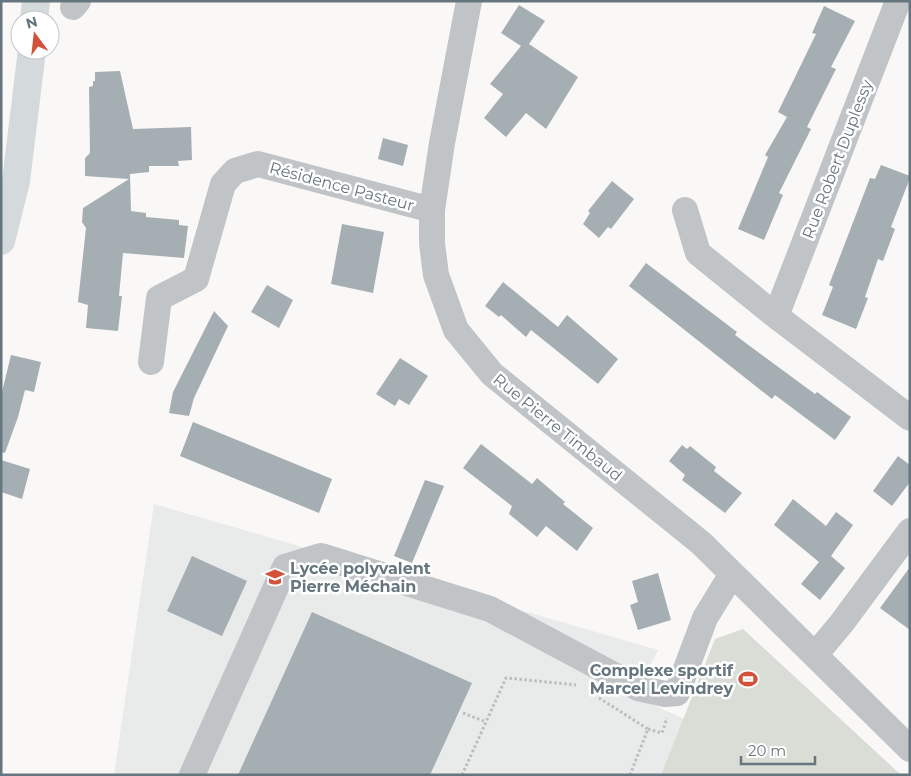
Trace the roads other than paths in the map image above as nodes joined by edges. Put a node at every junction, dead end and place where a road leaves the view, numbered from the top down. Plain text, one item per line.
1 (469, 1) edge
2 (898, 1) edge
3 (31, 60) edge
4 (432, 210) junction
5 (685, 210) dead end
6 (1, 241) edge
7 (776, 316) junction
8 (151, 362) dead end
9 (910, 418) edge
10 (910, 531) edge
11 (732, 574) junction
12 (815, 655) junction
13 (910, 749) edge
14 (192, 775) edge

1 - 4 street, Rue Pierre Timbaud
2 - 7 street, Rue Robert Duplessy
3 - 6 main road
4 - 8 street, Résidence Pasteur
4 - 11 street, Rue Pierre Timbaud
5 - 7 street
7 - 9 street
10 - 12 street
11 - 12 street, Rue Pierre Timbaud
11 - 14 street
12 - 13 street, Rue Pierre Timbaud

